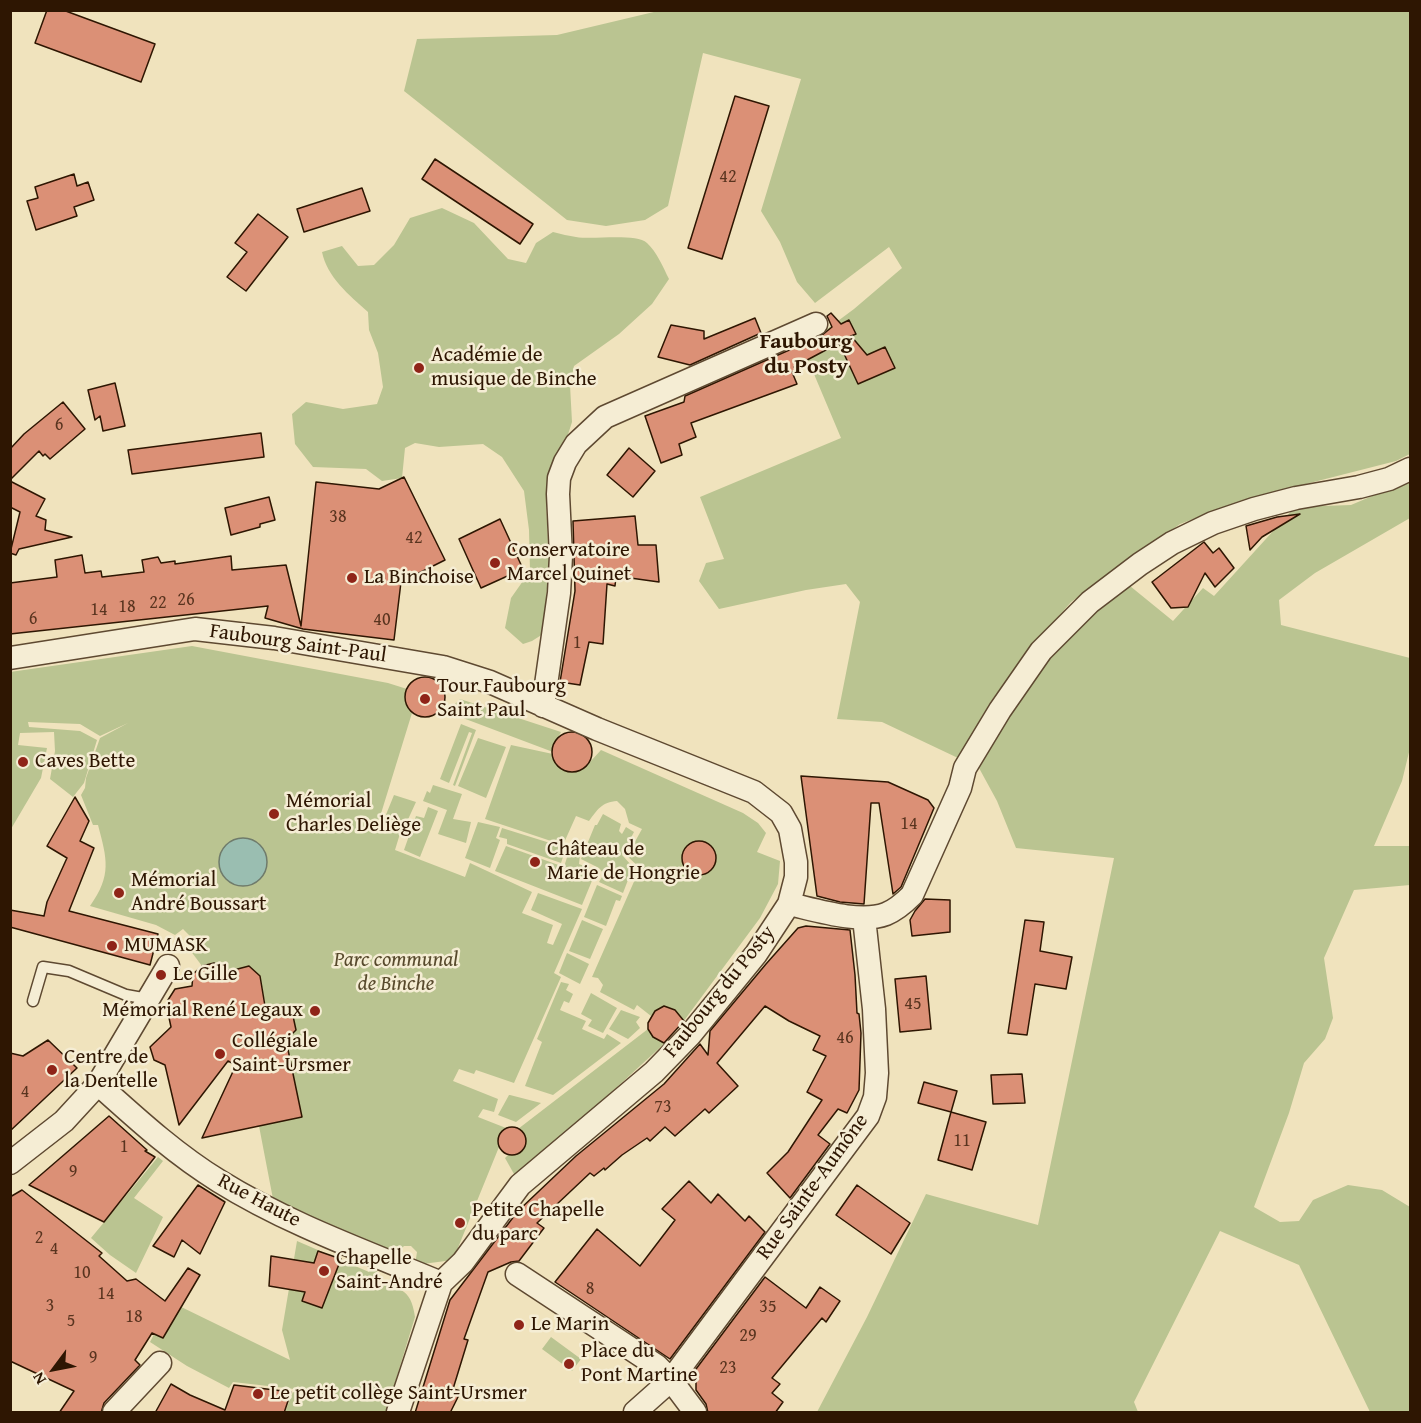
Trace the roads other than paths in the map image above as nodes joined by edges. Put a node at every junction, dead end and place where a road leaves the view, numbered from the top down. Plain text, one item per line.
1 (816, 324) dead end
2 (1410, 469) edge
3 (10, 658) edge
4 (543, 706) junction
5 (789, 904) junction
6 (864, 918) junction
7 (168, 966) dead end
8 (148, 999) junction
9 (33, 1001) dead end
10 (98, 1084) junction
11 (10, 1163) edge
12 (517, 1274) dead end
13 (441, 1283) junction
14 (160, 1363) dead end
15 (670, 1380) junction
16 (114, 1413) edge
17 (398, 1413) edge
18 (635, 1413) edge
19 (695, 1413) edge

1 - 4 street
2 - 6 street
3 - 4 street, Faubourg Saint-Paul
4 - 5 street, Faubourg du Posty
5 - 6 street
5 - 13 street, Faubourg du Posty
6 - 15 street, Rue Sainte-Aumône
7 - 8 street
8 - 9 lane
8 - 10 street
10 - 11 street
10 - 13 street, Rue Haute
12 - 15 street
13 - 17 street, Faubourg du Posty
14 - 16 street
15 - 18 street, Rue Sainte-Aumône
15 - 19 street

